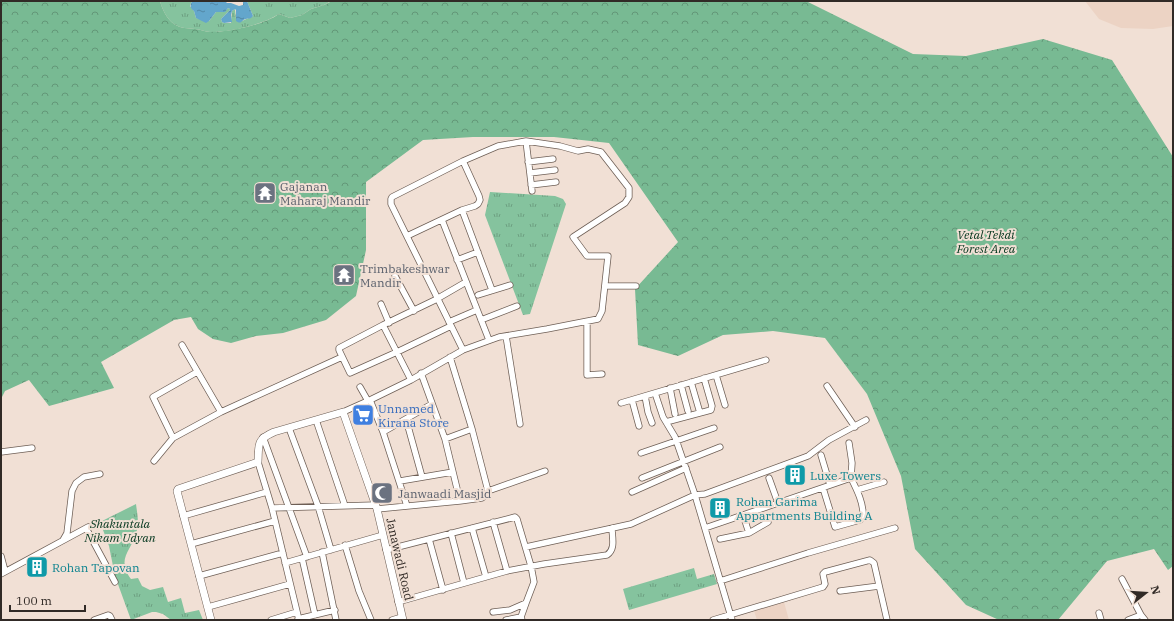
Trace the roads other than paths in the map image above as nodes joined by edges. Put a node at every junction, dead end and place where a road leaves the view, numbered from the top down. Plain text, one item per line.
1 (526, 141) junction
2 (553, 159) dead end
3 (463, 161) junction
4 (528, 162) junction
5 (555, 170) dead end
6 (530, 173) junction
7 (556, 182) dead end
8 (462, 210) junction
9 (442, 220) junction
10 (407, 236) junction
11 (478, 252) junction
12 (457, 260) junction
13 (395, 276) dead end
14 (466, 282) junction
15 (510, 285) dead end
16 (605, 286) junction
17 (636, 286) dead end
18 (492, 290) junction
19 (478, 295) dead end
20 (438, 298) junction
21 (381, 304) dead end
22 (517, 306) dead end
23 (477, 310) junction
24 (414, 311) junction
25 (481, 320) junction
26 (587, 322) junction
27 (386, 324) junction
28 (450, 324) junction
29 (506, 336) junction
30 (489, 340) junction
31 (182, 345) dead end
32 (463, 350) junction
33 (397, 352) junction
34 (342, 357) junction
35 (450, 357) junction
36 (766, 360) dead end
37 (198, 372) junction
38 (421, 373) junction
39 (602, 374) dead end
40 (716, 375) junction
41 (704, 378) junction
42 (411, 380) junction
43 (691, 382) junction
44 (681, 385) junction
45 (827, 386) dead end
46 (360, 387) dead end
47 (670, 388) junction
48 (656, 393) junction
49 (645, 396) junction
50 (632, 400) junction
51 (369, 401) junction
52 (621, 403) dead end
53 (432, 404) junction
54 (725, 405) dead end
55 (221, 412) junction
56 (343, 412) junction
57 (688, 412) dead end
58 (700, 413) junction
59 (675, 414) dead end
60 (406, 419) junction
61 (316, 420) junction
62 (866, 420) dead end
63 (666, 422) junction
64 (652, 423) dead end
65 (520, 424) dead end
66 (639, 426) dead end
67 (855, 426) junction
68 (289, 428) junction
69 (714, 428) dead end
70 (472, 429) junction
71 (383, 432) junction
72 (263, 437) junction
73 (173, 438) junction
74 (445, 439) junction
75 (676, 441) junction
76 (849, 443) dead end
77 (720, 447) dead end
78 (32, 448) dead end
79 (1, 452) edge
80 (641, 453) dead end
81 (821, 455) dead end
82 (154, 461) dead end
83 (683, 461) junction
84 (258, 462) junction
85 (686, 468) junction
86 (545, 471) dead end
87 (452, 472) junction
88 (100, 474) dead end
89 (422, 477) junction
90 (642, 478) dead end
91 (768, 478) dead end
92 (851, 478) junction
93 (400, 481) junction
94 (884, 482) dead end
95 (830, 485) junction
96 (823, 488) junction
97 (857, 490) junction
98 (488, 491) junction
99 (268, 492) junction
100 (632, 492) dead end
101 (695, 495) junction
102 (460, 501) junction
103 (778, 503) junction
104 (318, 506) junction
105 (345, 506) junction
106 (407, 506) junction
107 (376, 507) junction
108 (272, 508) junction
109 (289, 508) junction
110 (743, 515) junction
111 (183, 516) junction
112 (276, 521) junction
113 (493, 522) junction
114 (768, 522) dead end
115 (472, 528) junction
116 (612, 528) junction
117 (705, 528) junction
118 (895, 528) dead end
119 (451, 533) junction
120 (749, 533) junction
121 (383, 535) junction
122 (429, 539) junction
123 (720, 539) dead end
124 (62, 540) junction
125 (191, 544) junction
126 (346, 546) junction
127 (526, 547) junction
128 (331, 550) junction
129 (386, 550) junction
130 (283, 552) junction
131 (322, 552) junction
132 (1, 556) edge
133 (305, 558) junction
134 (285, 562) junction
135 (531, 566) junction
136 (507, 571) junction
137 (3, 572) edge
138 (200, 576) junction
139 (486, 577) junction
140 (1122, 578) dead end
141 (720, 581) junction
142 (115, 582) dead end
143 (290, 584) junction
144 (464, 584) junction
145 (879, 586) junction
146 (443, 590) junction
147 (840, 590) dead end
148 (398, 602) junction
149 (526, 603) junction
150 (208, 607) junction
151 (335, 610) junction
152 (297, 612) junction
153 (493, 612) dead end
154 (1098, 613) dead end
155 (315, 615) junction
156 (1143, 617) edge
157 (522, 618) edge
158 (731, 618) edge
159 (298, 619) edge
160 (402, 619) edge
161 (94, 620) edge
162 (112, 620) edge
163 (211, 620) edge
164 (271, 620) edge
165 (336, 620) edge
166 (370, 620) edge
167 (392, 620) edge
168 (506, 620) edge
169 (713, 620) edge
170 (887, 620) edge
171 (1101, 620) edge
172 (1128, 620) edge

1 - 3 street
1 - 4 street
1 - 16 street
2 - 4 street
3 - 8 street
3 - 10 street
4 - 6 street
5 - 6 street
6 - 7 street
8 - 9 street
8 - 11 street
9 - 10 street
9 - 12 street
10 - 20 street
11 - 12 street
11 - 18 street
12 - 14 street
13 - 24 street
14 - 20 street
14 - 23 street
15 - 18 street
16 - 17 street
16 - 26 street
18 - 19 street
20 - 24 street
20 - 28 street
21 - 27 street
22 - 25 street
23 - 25 street
23 - 28 street
24 - 27 street
25 - 30 street
26 - 29 street
26 - 39 street
27 - 33 street
27 - 34 street
28 - 32 street
28 - 33 street
29 - 30 street
29 - 65 street
30 - 32 street
31 - 37 street
32 - 35 street
33 - 34 street
33 - 42 street
34 - 55 street
35 - 38 street
35 - 70 street
36 - 40 street
37 - 55 street
37 - 73 street
38 - 42 street
38 - 53 street
40 - 41 street
40 - 54 street
41 - 43 street
41 - 58 street
42 - 51 street
43 - 44 street
43 - 58 street
44 - 47 street
44 - 57 street
45 - 67 street
46 - 51 street
47 - 48 street
47 - 59 street
48 - 49 street
48 - 63 street
49 - 50 street
49 - 64 street
50 - 52 street
50 - 66 street
51 - 56 street
51 - 71 street
53 - 60 street
53 - 74 street
55 - 73 street
56 - 61 street
56 - 107 street, Janawadi Road
58 - 63 street
60 - 71 street
60 - 89 street
61 - 68 street
61 - 105 street
62 - 67 street
63 - 75 street
67 - 101 street
68 - 72 street
68 - 104 street
69 - 75 street
70 - 74 street
70 - 98 street
71 - 93 street
72 - 84 street
72 - 109 street
73 - 82 street
74 - 87 street
75 - 80 street
75 - 83 street
76 - 92 street
77 - 83 street
78 - 79 street
81 - 95 street
83 - 85 street
83 - 90 street
84 - 99 street
84 - 111 street
85 - 100 street
85 - 101 street
86 - 98 street
87 - 89 street
87 - 102 street
88 - 124 street
89 - 93 street
91 - 103 street
92 - 95 street
92 - 97 street
93 - 106 street
94 - 97 street
95 - 96 street
96 - 97 street
96 - 103 street
98 - 102 street
99 - 108 street
99 - 111 street
101 - 116 street
101 - 117 street
102 - 106 street
103 - 110 street
104 - 105 street
104 - 109 street
104 - 128 street
105 - 107 street
106 - 107 street
107 - 121 street, Janawadi Road
108 - 109 street
108 - 112 street
109 - 133 street
110 - 117 street
110 - 120 street
111 - 125 street
112 - 125 street
112 - 130 street
113 - 115 street
113 - 127 street
113 - 136 street
114 - 120 street
115 - 119 street
115 - 139 street
116 - 127 street
116 - 135 street
117 - 141 street
118 - 141 street
119 - 122 street
119 - 144 street
120 - 123 street
121 - 126 street
121 - 129 street, Janawadi Road
122 - 129 street
122 - 146 street
124 - 137 street
124 - 142 street
125 - 138 street
126 - 128 street
126 - 166 street
127 - 135 street
128 - 131 street
129 - 148 street, Janawadi Road
130 - 134 street
130 - 138 street
131 - 133 street
131 - 151 street
132 - 137 street
133 - 134 street
133 - 155 street
134 - 143 street
135 - 136 street
135 - 149 street
136 - 139 street
138 - 150 street
139 - 144 street
140 - 156 street
141 - 158 street
143 - 150 street
143 - 152 street
144 - 146 street
145 - 147 street
145 - 158 street
145 - 170 street
146 - 148 street
148 - 160 street, Janawadi Road
149 - 153 street
149 - 157 street
150 - 163 street
151 - 155 street
151 - 165 street
152 - 159 street
152 - 164 street
154 - 171 street
155 - 159 street
156 - 172 street
157 - 168 street
158 - 169 street
160 - 167 street
161 - 162 street

